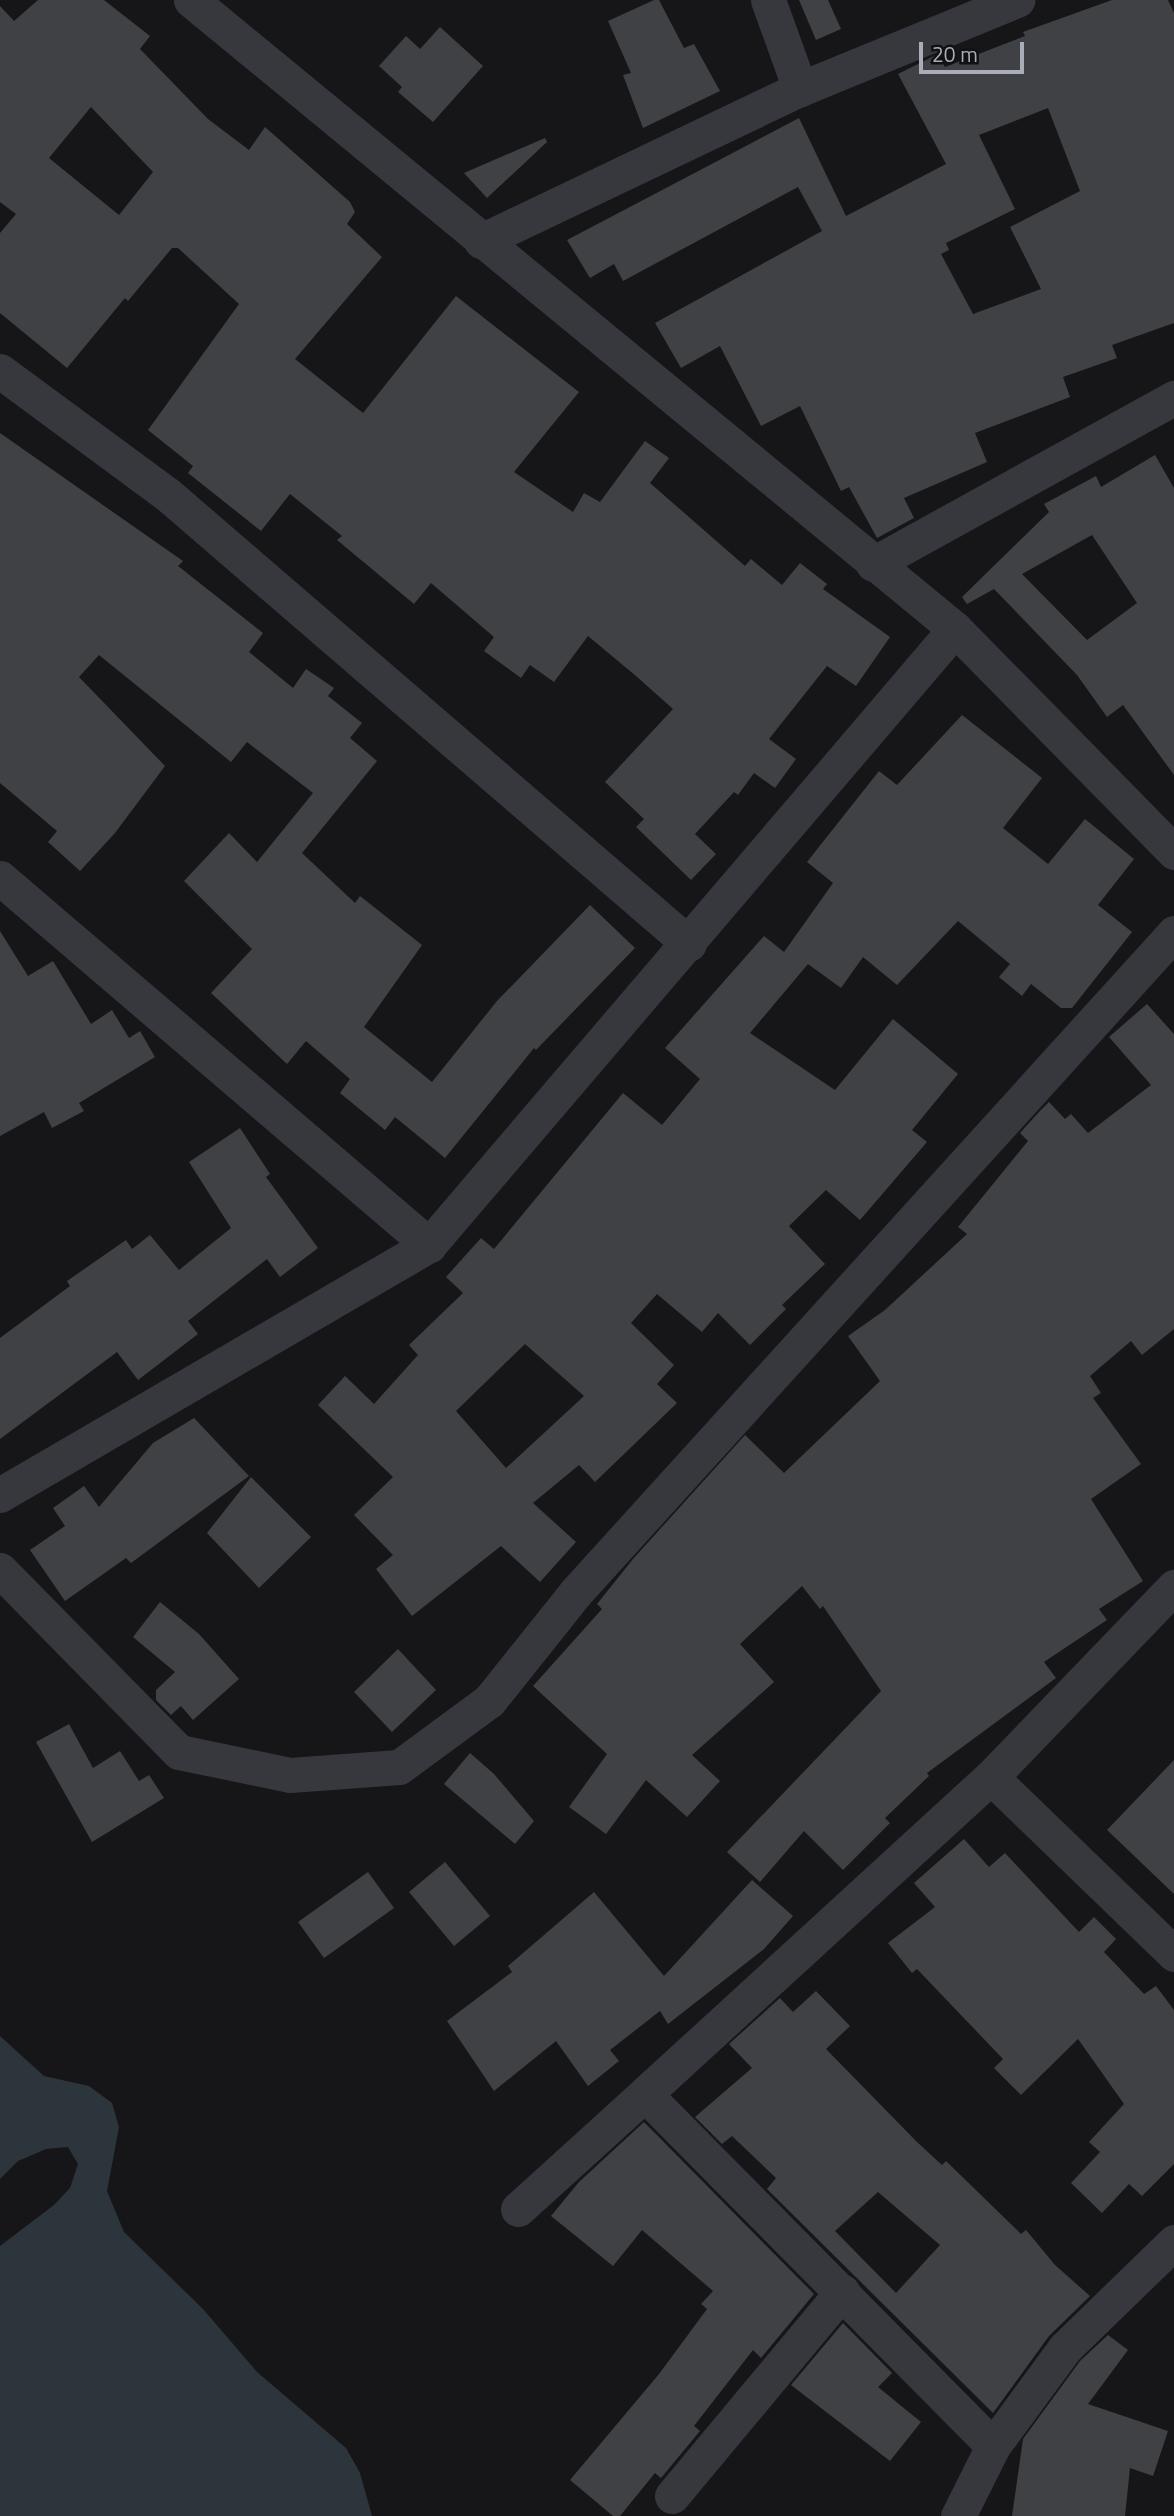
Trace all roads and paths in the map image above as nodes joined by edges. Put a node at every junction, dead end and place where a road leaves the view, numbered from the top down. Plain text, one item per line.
1 (192, 0) edge
2 (768, 0) edge
3 (1017, 0) edge
4 (800, 89) junction
5 (481, 241) junction
6 (0, 371) edge
7 (1174, 398) edge
8 (873, 564) junction
9 (955, 629) junction
10 (1174, 852) edge
11 (0, 878) edge
12 (1174, 933) edge
13 (689, 944) junction
14 (429, 1245) junction
15 (0, 1495) edge
16 (0, 1570) edge
17 (1174, 1587) edge
18 (991, 1777) junction
19 (1174, 1954) edge
20 (648, 2091) junction
21 (518, 2209) dead end
22 (1174, 2242) edge
23 (842, 2292) junction
24 (993, 2446) junction
25 (672, 2496) dead end
26 (958, 2516) edge

1 - 5 street
2 - 4 street
3 - 4 street
4 - 5 street
5 - 8 street
6 - 13 street
7 - 8 street
8 - 9 street
9 - 10 street
9 - 13 street
11 - 14 street
12 - 16 street
13 - 14 street
14 - 15 street
17 - 18 street
18 - 19 street
18 - 20 street
20 - 21 street
20 - 23 street
22 - 24 street
23 - 24 street
23 - 25 street
24 - 26 street

